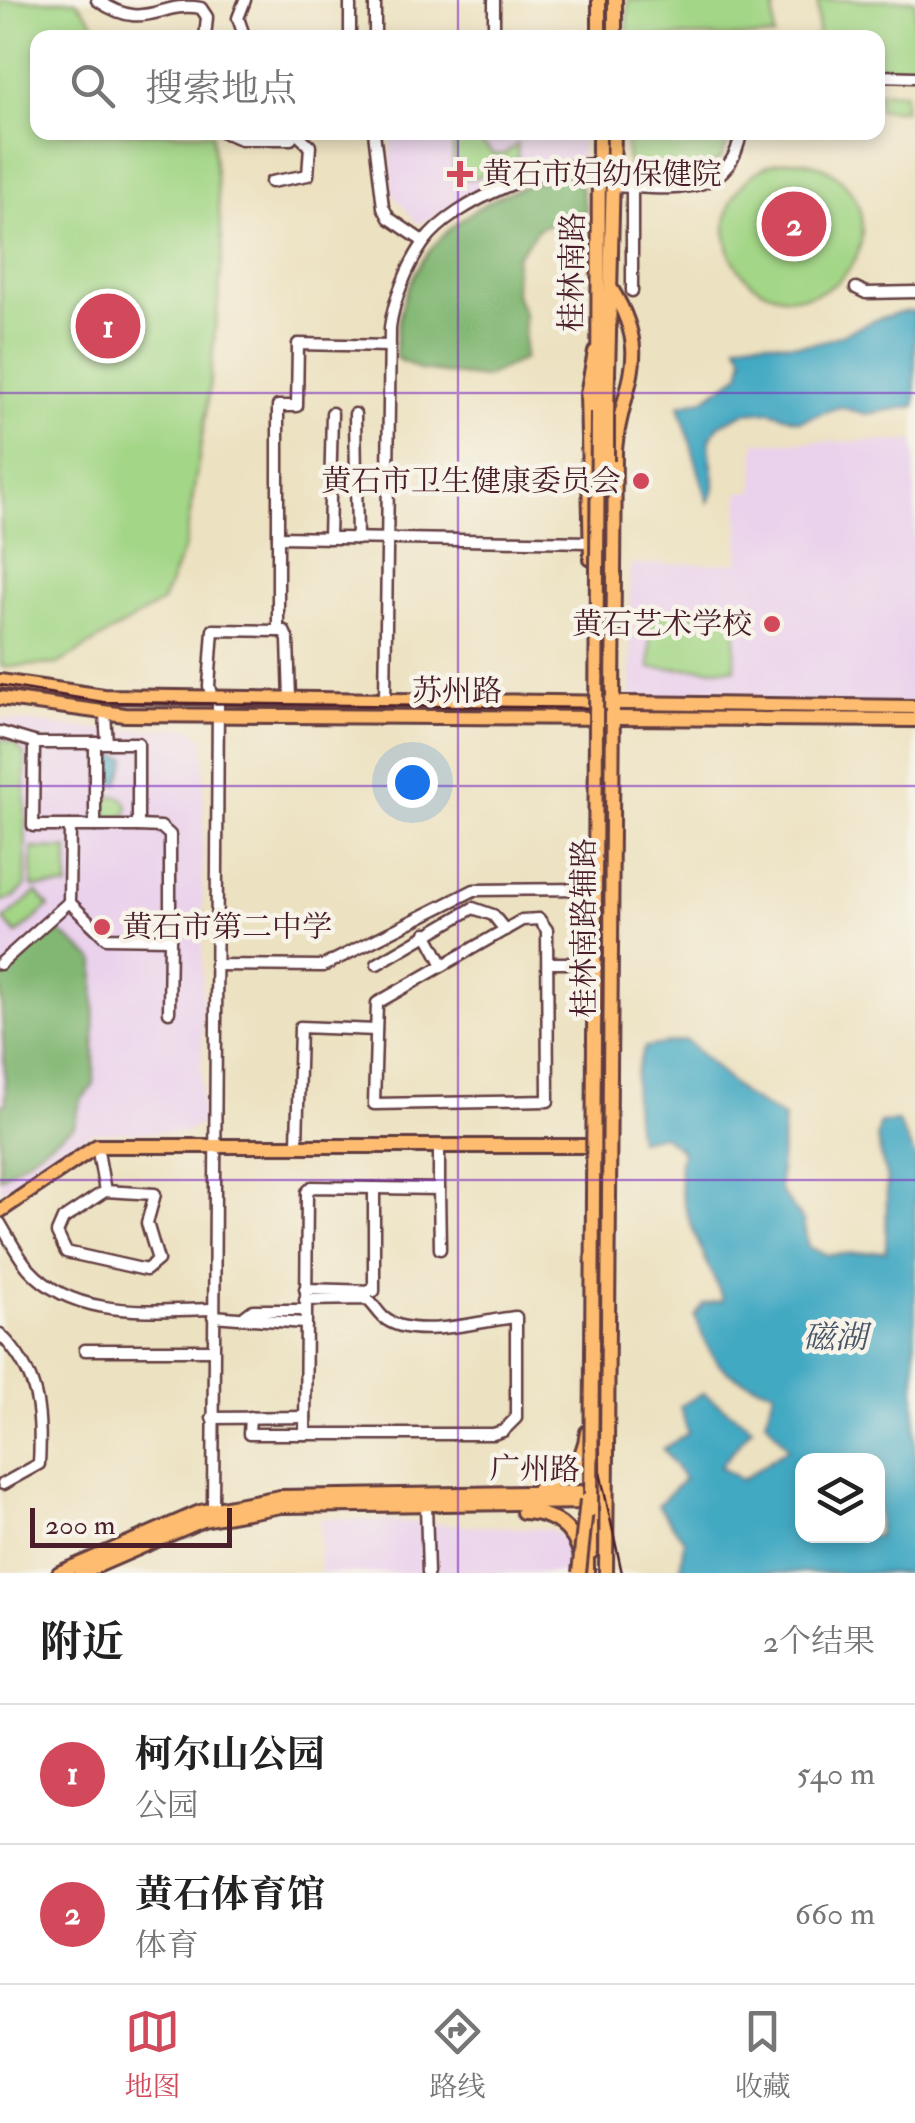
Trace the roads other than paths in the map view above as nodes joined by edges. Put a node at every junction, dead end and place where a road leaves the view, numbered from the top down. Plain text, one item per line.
1 (96, 0) edge
2 (245, 0) edge
3 (350, 0) edge
4 (375, 0) edge
5 (494, 0) edge
6 (600, 0) edge
7 (615, 0) edge
8 (205, 30) edge
9 (242, 30) edge
10 (350, 30) edge
11 (375, 30) edge
12 (494, 30) edge
13 (599, 30) edge
14 (615, 30) edge
15 (885, 76) edge
16 (915, 77) edge
17 (303, 140) edge
18 (375, 140) edge
19 (599, 140) edge
20 (614, 140) edge
21 (740, 140) edge
22 (598, 164) junction
23 (271, 182) dead end
24 (614, 186) junction
25 (632, 187) junction
26 (424, 242) junction
27 (856, 288) dead end
28 (612, 290) junction
29 (632, 291) dead end
30 (915, 292) edge
31 (390, 346) junction
32 (596, 352) junction
33 (332, 413) dead end
34 (602, 413) junction
35 (355, 414) dead end
36 (278, 537) junction
37 (329, 538) junction
38 (356, 539) junction
39 (387, 540) junction
40 (591, 542) junction
41 (278, 631) junction
42 (0, 681) edge
43 (0, 698) edge
44 (215, 698) junction
45 (290, 699) junction
46 (385, 700) junction
47 (595, 700) junction
48 (610, 700) junction
49 (915, 707) edge
50 (105, 714) junction
51 (218, 715) junction
52 (595, 716) junction
53 (610, 716) junction
54 (915, 720) edge
55 (0, 732) edge
56 (34, 742) junction
57 (101, 743) junction
58 (70, 826) junction
59 (95, 826) junction
60 (138, 826) junction
61 (592, 889) junction
62 (69, 902) junction
63 (504, 930) junction
64 (426, 932) junction
65 (170, 939) junction
66 (548, 963) junction
67 (592, 963) junction
68 (0, 964) edge
69 (377, 964) dead end
70 (215, 965) junction
71 (443, 965) junction
72 (169, 1012) dead end
73 (376, 1030) junction
74 (214, 1144) junction
75 (297, 1145) junction
76 (97, 1146) junction
77 (440, 1146) junction
78 (592, 1146) junction
79 (608, 1146) junction
80 (374, 1188) junction
81 (439, 1188) junction
82 (105, 1191) junction
83 (0, 1211) edge
84 (0, 1223) edge
85 (440, 1248) dead end
86 (374, 1291) junction
87 (304, 1306) junction
88 (376, 1306) junction
89 (213, 1313) junction
90 (0, 1334) edge
91 (85, 1350) dead end
92 (212, 1350) junction
93 (304, 1417) junction
94 (212, 1418) junction
95 (250, 1418) junction
96 (588, 1425) junction
97 (304, 1434) junction
98 (3, 1484) dead end
99 (502, 1492) junction
100 (587, 1498) junction
101 (606, 1500) junction
102 (429, 1505) junction
103 (213, 1514) junction
104 (59, 1573) edge
105 (81, 1573) edge
106 (428, 1573) edge
107 (588, 1573) edge
108 (606, 1573) edge

1 - 8 street
2 - 9 street
3 - 10 street
4 - 11 street
5 - 12 street
6 - 13 main road
7 - 14 main road
15 - 16 street
17 - 23 street
18 - 26 street
19 - 22 main road, 桂林南路
20 - 24 main road, 桂林南路
21 - 25 street
22 - 26 street
22 - 32 main road, 桂林南路
24 - 25 street
24 - 28 main road, 桂林南路
25 - 29 street
26 - 31 street
27 - 30 street
28 - 34 main road, 桂林南路
28 - 48 main road, 桂林南路辅路
31 - 36 street
31 - 39 street
32 - 34 main road
32 - 40 main road, 桂林南路辅路
33 - 37 street
34 - 107 main road, bridge
34 - 107 main road, bridge
35 - 38 street
36 - 37 street
36 - 41 street
37 - 38 street
38 - 39 street
39 - 40 street
39 - 46 street
40 - 47 main road, 桂林南路辅路
41 - 44 street
41 - 45 street
42 - 44 main road, 苏州路
43 - 50 main road, 苏州路
44 - 45 main road, 苏州路
44 - 51 street
45 - 46 main road, 苏州路
46 - 47 main road, 苏州路
47 - 48 main road, 苏州路
47 - 52 main road, 桂林南路辅路
48 - 49 main road, 苏州路
48 - 53 main road, 桂林南路辅路
50 - 51 main road, 苏州路
50 - 57 street
51 - 52 main road, 苏州路
51 - 70 street
52 - 53 main road, 苏州路
52 - 61 main road, 桂林南路辅路
53 - 54 main road, 苏州路
53 - 79 main road, 桂林南路辅路
55 - 56 street
56 - 57 street
56 - 58 street
57 - 59 street
57 - 60 street
58 - 59 street
58 - 62 street
59 - 60 street
60 - 65 street
61 - 67 main road, 桂林南路辅路
61 - 70 street
62 - 65 street
62 - 68 street
63 - 64 street
63 - 66 street
63 - 71 street
64 - 69 street
64 - 71 street
65 - 72 street
66 - 67 street
66 - 73 street
67 - 78 main road, 桂林南路辅路
70 - 74 street
71 - 73 street
73 - 75 street
74 - 75 main road
74 - 76 main road
74 - 89 street
75 - 77 main road
76 - 82 street
76 - 83 main road
77 - 78 main road
77 - 81 street
78 - 79 main road
78 - 96 main road, 桂林南路辅路
79 - 101 main road, 桂林南路辅路
80 - 81 street
80 - 86 street
80 - 87 street
81 - 85 street
82 - 82 street
84 - 89 street
86 - 87 street
86 - 88 street
87 - 88 street
87 - 89 street
87 - 93 street
88 - 97 street
89 - 92 street
90 - 98 street
91 - 92 street
92 - 94 street
93 - 95 street
93 - 97 street
94 - 95 street
94 - 103 street
95 - 97 street
96 - 99 main road
96 - 100 main road, 桂林南路辅路
99 - 100 main road, 广州路
99 - 103 main road, 广州路
100 - 101 main road, 广州路
100 - 102 main road, 广州路
100 - 107 main road, 桂林南路辅路
101 - 108 main road, 桂林南路辅路
102 - 103 main road, 广州路
102 - 106 street
102 - 107 main road
103 - 104 main road, 广州路
103 - 105 main road, 广州路

